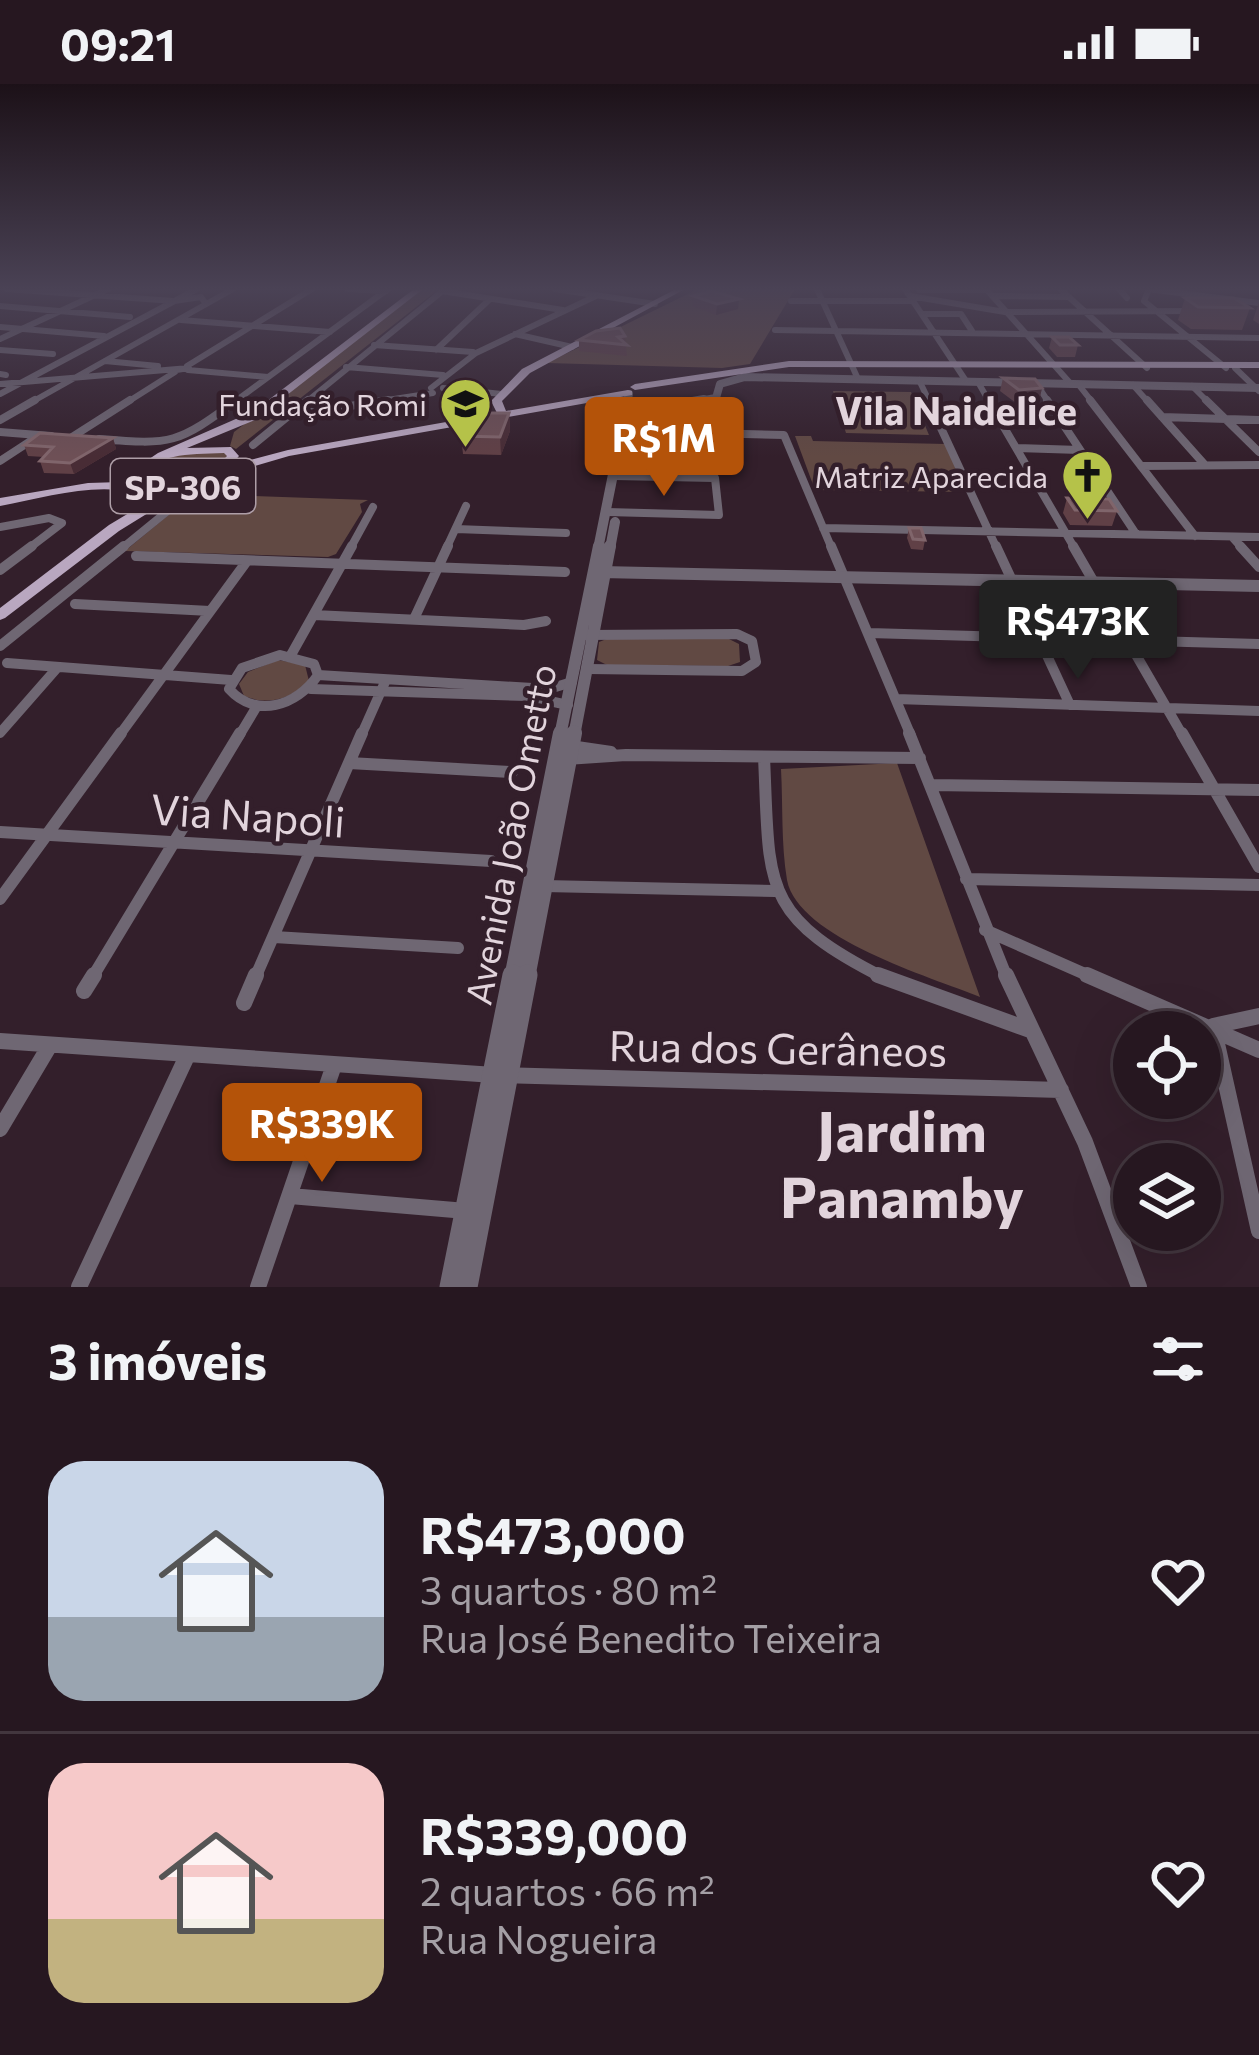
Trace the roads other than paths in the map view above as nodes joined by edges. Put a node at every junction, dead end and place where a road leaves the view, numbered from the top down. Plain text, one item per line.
1 (90, 345) edge
2 (132, 345) edge
3 (223, 345) edge
4 (313, 345) edge
5 (346, 345) edge
6 (374, 345) edge
7 (376, 345) edge
8 (441, 345) edge
9 (491, 345) edge
10 (565, 345) edge
11 (843, 345) edge
12 (942, 345) edge
13 (1040, 345) edge
14 (1122, 345) edge
15 (1199, 345) edge
16 (569, 346) joint
17 (0, 350) edge
18 (436, 350) junction
19 (476, 352) junction
20 (53, 353) dead end
21 (105, 361) junction
22 (956, 366) junction
23 (1058, 366) junction
24 (284, 367) junction
25 (346, 367) junction
26 (1145, 367) junction
27 (1228, 367) junction
28 (1259, 367) edge
29 (187, 368) junction
30 (316, 368) junction
31 (172, 370) junction
32 (854, 370) junction
33 (269, 377) junction
34 (2, 378) edge
35 (73, 378) junction
36 (919, 380) junction
37 (972, 381) junction
38 (21, 382) junction
39 (715, 382) junction
40 (1036, 383) junction
41 (1075, 384) junction
42 (1133, 385) junction
43 (1192, 386) junction
44 (437, 387) junction
45 (1258, 389) edge
46 (633, 391) junction
47 (0, 394) edge
48 (499, 394) junction
49 (716, 398) junction
50 (257, 413) junction
51 (289, 413) junction
52 (484, 413) junction
53 (502, 413) junction
54 (1162, 418) junction
55 (1226, 419) junction
56 (0, 420) edge
57 (1259, 420) edge
58 (628, 423) junction
59 (0, 432) edge
60 (717, 434) junction
61 (39, 435) junction
62 (72, 437) junction
63 (253, 445) dead end
64 (173, 448) junction
65 (1017, 448) junction
66 (1080, 449) junction
67 (230, 450) junction
68 (286, 451) junction
69 (1259, 452) edge
70 (0, 461) edge
71 (147, 462) junction
72 (1205, 465) junction
73 (1247, 465) junction
74 (1259, 465) edge
75 (1141, 466) junction
76 (211, 475) junction
77 (618, 476) junction
78 (1259, 478) edge
79 (129, 488) junction
80 (187, 490) junction
81 (40, 495) junction
82 (0, 502) edge
83 (466, 506) dead end
84 (373, 507) dead end
85 (612, 512) junction
86 (0, 527) edge
87 (823, 528) junction
88 (456, 529) junction
89 (991, 531) junction
90 (566, 532) dead end
91 (1064, 533) junction
92 (1136, 535) junction
93 (1195, 536) junction
94 (1232, 536) junction
95 (1259, 537) edge
96 (136, 556) dead end
97 (247, 561) junction
98 (343, 564) junction
99 (1259, 567) edge
100 (438, 568) junction
101 (0, 570) edge
102 (565, 572) dead end
103 (601, 572) junction
104 (844, 577) junction
105 (1013, 581) junction
106 (1094, 583) junction
107 (1259, 586) edge
108 (0, 601) edge
109 (75, 604) dead end
110 (210, 611) junction
111 (0, 615) edge
112 (314, 615) junction
113 (413, 619) junction
114 (546, 621) dead end
115 (589, 632) junction
116 (869, 633) junction
117 (1038, 637) junction
118 (1127, 640) junction
119 (1259, 644) edge
120 (0, 646) edge
121 (291, 655) junction
122 (7, 663) dead end
123 (57, 668) junction
124 (588, 669) junction
125 (163, 675) junction
126 (318, 675) junction
127 (231, 680) junction
128 (572, 682) junction
129 (384, 686) junction
130 (310, 688) junction
131 (896, 700) junction
132 (568, 705) junction
133 (1070, 705) junction
134 (257, 706) junction
135 (1168, 709) junction
136 (1259, 711) edge
137 (0, 733) edge
138 (565, 752) junction
139 (764, 757) junction
140 (920, 758) junction
141 (350, 763) junction
142 (512, 772) dead end
143 (931, 785) junction
144 (1212, 789) junction
145 (1259, 790) edge
146 (0, 832) edge
147 (46, 835) junction
148 (177, 842) junction
149 (311, 852) junction
150 (491, 861) dead end
151 (1259, 867) edge
152 (966, 879) junction
153 (538, 886) junction
154 (1259, 886) edge
155 (775, 891) junction
156 (0, 898) edge
157 (986, 930) junction
158 (274, 937) junction
159 (458, 948) dead end
160 (84, 991) dead end
161 (244, 1003) dead end
162 (1178, 1011) edge
163 (1259, 1016) edge
164 (1221, 1024) edge
165 (1030, 1030) junction
166 (1221, 1030) edge
167 (0, 1041) edge
168 (50, 1045) junction
169 (1259, 1050) edge
170 (188, 1056) junction
171 (1221, 1062) edge
172 (334, 1065) junction
173 (501, 1076) junction
174 (1061, 1090) junction
175 (0, 1129) edge
176 (290, 1196) junction
177 (474, 1212) junction
178 (1259, 1231) edge
179 (79, 1287) edge
180 (258, 1287) edge
181 (450, 1287) edge
182 (467, 1287) edge
183 (1139, 1287) edge

1 - 38 street
2 - 21 street
3 - 29 street
4 - 24 street
5 - 30 main road, SP-306
6 - 25 street
7 - 18 street
8 - 18 street
9 - 19 street
10 - 16 street
11 - 32 street
12 - 22 street
13 - 23 street
14 - 26 street
15 - 27 street
16 - 48 main road
17 - 20 street
18 - 19 street
19 - 44 street
21 - 31 street
21 - 35 street
22 - 23 main road
22 - 32 main road
22 - 37 street
23 - 26 main road
23 - 41 street
24 - 30 street
24 - 33 street
25 - 44 street
25 - 51 street
26 - 27 main road
27 - 28 main road
27 - 45 street
29 - 31 street
29 - 33 street
30 - 50 main road, SP-306
31 - 35 street
31 - 62 street
32 - 36 street
32 - 39 main road
32 - 46 main road
33 - 64 street
34 - 38 street
35 - 38 street
35 - 56 street
36 - 37 street
36 - 89 street
37 - 40 street
37 - 65 street
38 - 47 street
39 - 46 main road
39 - 49 street
40 - 41 street
40 - 66 street
41 - 42 street
41 - 75 street
42 - 43 street
42 - 54 street
43 - 45 street
43 - 55 street
44 - 48 street
44 - 51 street
46 - 53 main road
46 - 58 street, Avenida João Ometto
48 - 52 main road
48 - 53 main road
49 - 58 street
49 - 60 street
50 - 64 main road, SP-306
50 - 67 main road, SP-306
51 - 63 street
52 - 53 main road
52 - 68 main road
52 - 68 main road
54 - 55 street
54 - 72 street
55 - 57 street
55 - 69 street
58 - 60 street
58 - 77 street, Avenida João Ometto
59 - 61 street
60 - 87 street
61 - 62 street
61 - 70 street
62 - 64 street
64 - 67 main road, SP-306
64 - 71 main road, SP-306
65 - 66 street
65 - 91 street
66 - 92 street
67 - 68 main road
67 - 76 main road, SP-306
68 - 76 main road
71 - 79 main road, SP-306
71 - 81 main road
72 - 73 street
72 - 75 street
73 - 74 street
73 - 78 street
75 - 93 street
76 - 80 main road, SP-306
77 - 85 street, Avenida João Ometto
77 - 85 street
79 - 80 main road, SP-306
79 - 81 main road
79 - 108 main road, SP-306
80 - 111 main road, SP-306
80 - 120 street
81 - 82 main road
83 - 88 street
84 - 98 street
85 - 103 street, Avenida João Ometto
86 - 101 street
87 - 89 street
87 - 104 street
88 - 90 street
88 - 100 street
89 - 91 street
89 - 105 street
91 - 92 street
91 - 106 street
92 - 93 street
93 - 94 street
94 - 95 street
94 - 99 street
96 - 97 street
97 - 98 street
97 - 110 street
98 - 100 street
98 - 112 street
100 - 102 street
100 - 113 street
103 - 104 street
103 - 115 street, Avenida João Ometto
104 - 105 street
104 - 116 street
105 - 106 street
105 - 117 street
106 - 107 street
106 - 118 street
109 - 110 street
110 - 125 street
112 - 113 street
112 - 121 street
113 - 114 street
115 - 124 street, Avenida João Ometto
115 - 124 street
115 - 128 street, Avenida João Ometto
116 - 117 street
116 - 131 street
117 - 118 street
117 - 133 street
118 - 119 street
118 - 135 street
121 - 126 street
121 - 127 street
122 - 123 street
123 - 125 street
123 - 137 street
124 - 138 street, Avenida João Ometto
125 - 127 street
125 - 147 street
126 - 129 street
126 - 130 street
127 - 134 street
128 - 129 street
128 - 132 street, Avenida João Ometto
129 - 130 street
129 - 132 street
129 - 141 street
130 - 134 street
131 - 133 street
131 - 140 street
132 - 138 street, Avenida João Ometto
133 - 135 street
134 - 148 street
135 - 136 street
135 - 144 street
138 - 139 street
138 - 153 street, Avenida João Ometto
139 - 140 street
139 - 155 street
140 - 143 street
141 - 142 street
141 - 149 street
143 - 144 street
143 - 152 street
144 - 145 street
144 - 151 street
146 - 147 street, Via Napoli
147 - 148 street, Via Napoli
147 - 156 street
148 - 149 street, Via Napoli
148 - 160 street
149 - 150 street, Via Napoli
149 - 158 street
152 - 154 street
152 - 157 street
153 - 155 street
153 - 173 street, Avenida João Ometto
155 - 165 street
157 - 162 street
157 - 165 street
158 - 159 street
158 - 161 street
163 - 164 street
165 - 174 street
166 - 169 street
167 - 168 street, Rua dos Gerâneos
168 - 170 street, Rua dos Gerâneos
168 - 175 street
170 - 172 street, Rua dos Gerâneos
170 - 179 street
171 - 178 street
172 - 173 street, Rua dos Gerâneos
172 - 176 street
173 - 174 street, Rua dos Gerâneos
173 - 177 street, Avenida João Ometto
174 - 183 street
176 - 177 street
176 - 180 street
177 - 181 street, Avenida João Ometto
177 - 182 street, Avenida João Ometto

